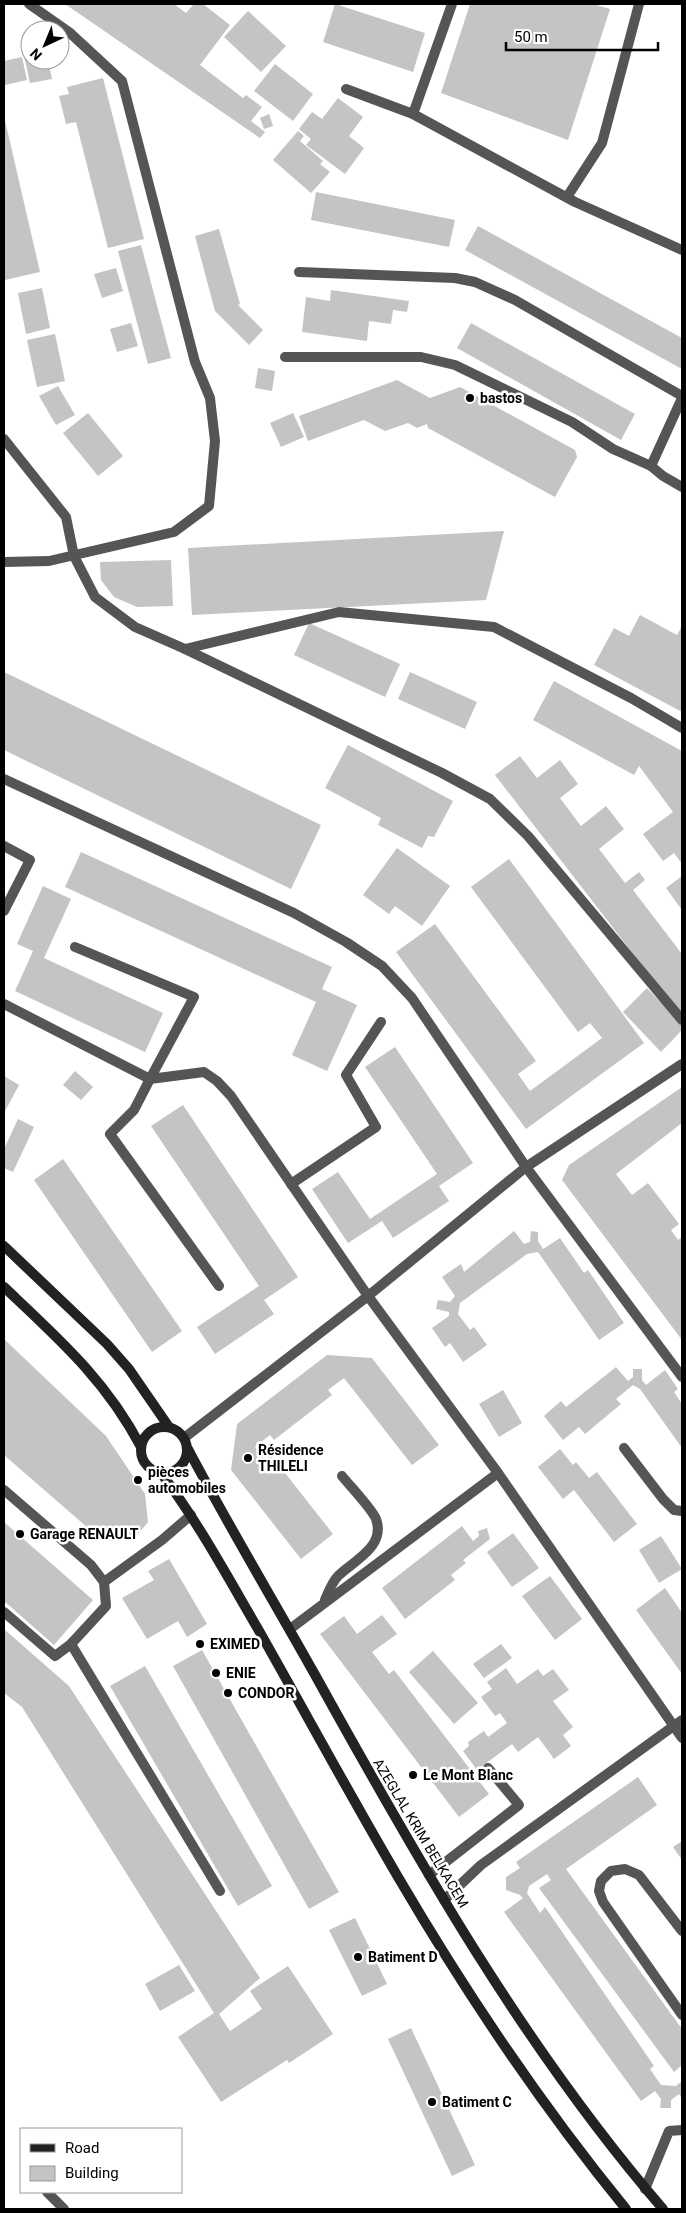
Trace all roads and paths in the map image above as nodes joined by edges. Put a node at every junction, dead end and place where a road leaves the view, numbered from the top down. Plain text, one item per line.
1 (29, 4) edge
2 (452, 4) edge
3 (638, 4) edge
4 (346, 89) dead end
5 (413, 114) junction
6 (567, 197) junction
7 (682, 250) edge
8 (299, 272) dead end
9 (286, 357) dead end
10 (682, 397) edge
11 (4, 439) edge
12 (651, 466) junction
13 (682, 487) edge
14 (74, 556) junction
15 (4, 562) edge
16 (185, 649) junction
17 (682, 728) edge
18 (4, 779) edge
19 (4, 846) edge
20 (4, 911) edge
21 (76, 947) dead end
22 (4, 1004) edge
23 (682, 1020) edge
24 (382, 1022) dead end
25 (682, 1064) edge
26 (150, 1080) junction
27 (526, 1167) junction
28 (291, 1184) junction
29 (4, 1246) edge
30 (219, 1286) dead end
31 (4, 1287) edge
32 (368, 1296) junction
33 (682, 1377) edge
34 (168, 1427) junction
35 (184, 1438) junction
36 (141, 1447) junction
37 (624, 1448) dead end
38 (188, 1449) junction
39 (161, 1473) junction
40 (498, 1473) junction
41 (342, 1476) dead end
42 (4, 1490) edge
43 (682, 1511) edge
44 (191, 1515) junction
45 (104, 1582) junction
46 (323, 1603) junction
47 (4, 1612) edge
48 (290, 1629) junction
49 (71, 1644) junction
50 (678, 1722) edge
51 (682, 1738) edge
52 (488, 1768) dead end
53 (429, 1875) junction
54 (220, 1891) dead end
55 (444, 1900) junction
56 (682, 1931) edge
57 (682, 2015) edge
58 (682, 2130) edge
59 (645, 2189) junction
60 (48, 2193) edge
61 (64, 2209) edge
62 (626, 2209) edge
63 (663, 2209) edge

1 - 14 street
2 - 5 street
3 - 6 street
4 - 5 street
5 - 6 street
6 - 7 street
8 - 10 street
9 - 12 street
10 - 12 street
11 - 14 street
12 - 13 street
14 - 15 street
14 - 16 street
16 - 17 street
16 - 23 street
18 - 27 street
19 - 20 street
21 - 26 street
22 - 26 street
24 - 28 street
25 - 27 street
26 - 28 street
26 - 30 street
27 - 32 street
27 - 33 street
28 - 32 street
29 - 34 main road
31 - 36 main road
32 - 35 street
32 - 40 street
34 - 35 main road
34 - 36 main road
35 - 38 main road
36 - 39 main road
37 - 43 street
38 - 39 main road
38 - 48 main road, AZEGLAL KRIM BELKACEM
39 - 44 main road
40 - 46 street
40 - 50 street
41 - 46 street
42 - 45 street
44 - 45 street
44 - 62 main road
45 - 49 street
46 - 48 street
47 - 49 street
48 - 53 main road, AZEGLAL KRIM BELKACEM
49 - 54 street
50 - 51 street
50 - 55 street
52 - 53 street
53 - 55 main road, AZEGLAL KRIM BELKACEM
55 - 59 main road, AZEGLAL KRIM BELKACEM
56 - 57 street
58 - 59 street
59 - 63 main road, AZEGLAL KRIM BELKACEM
60 - 61 street

